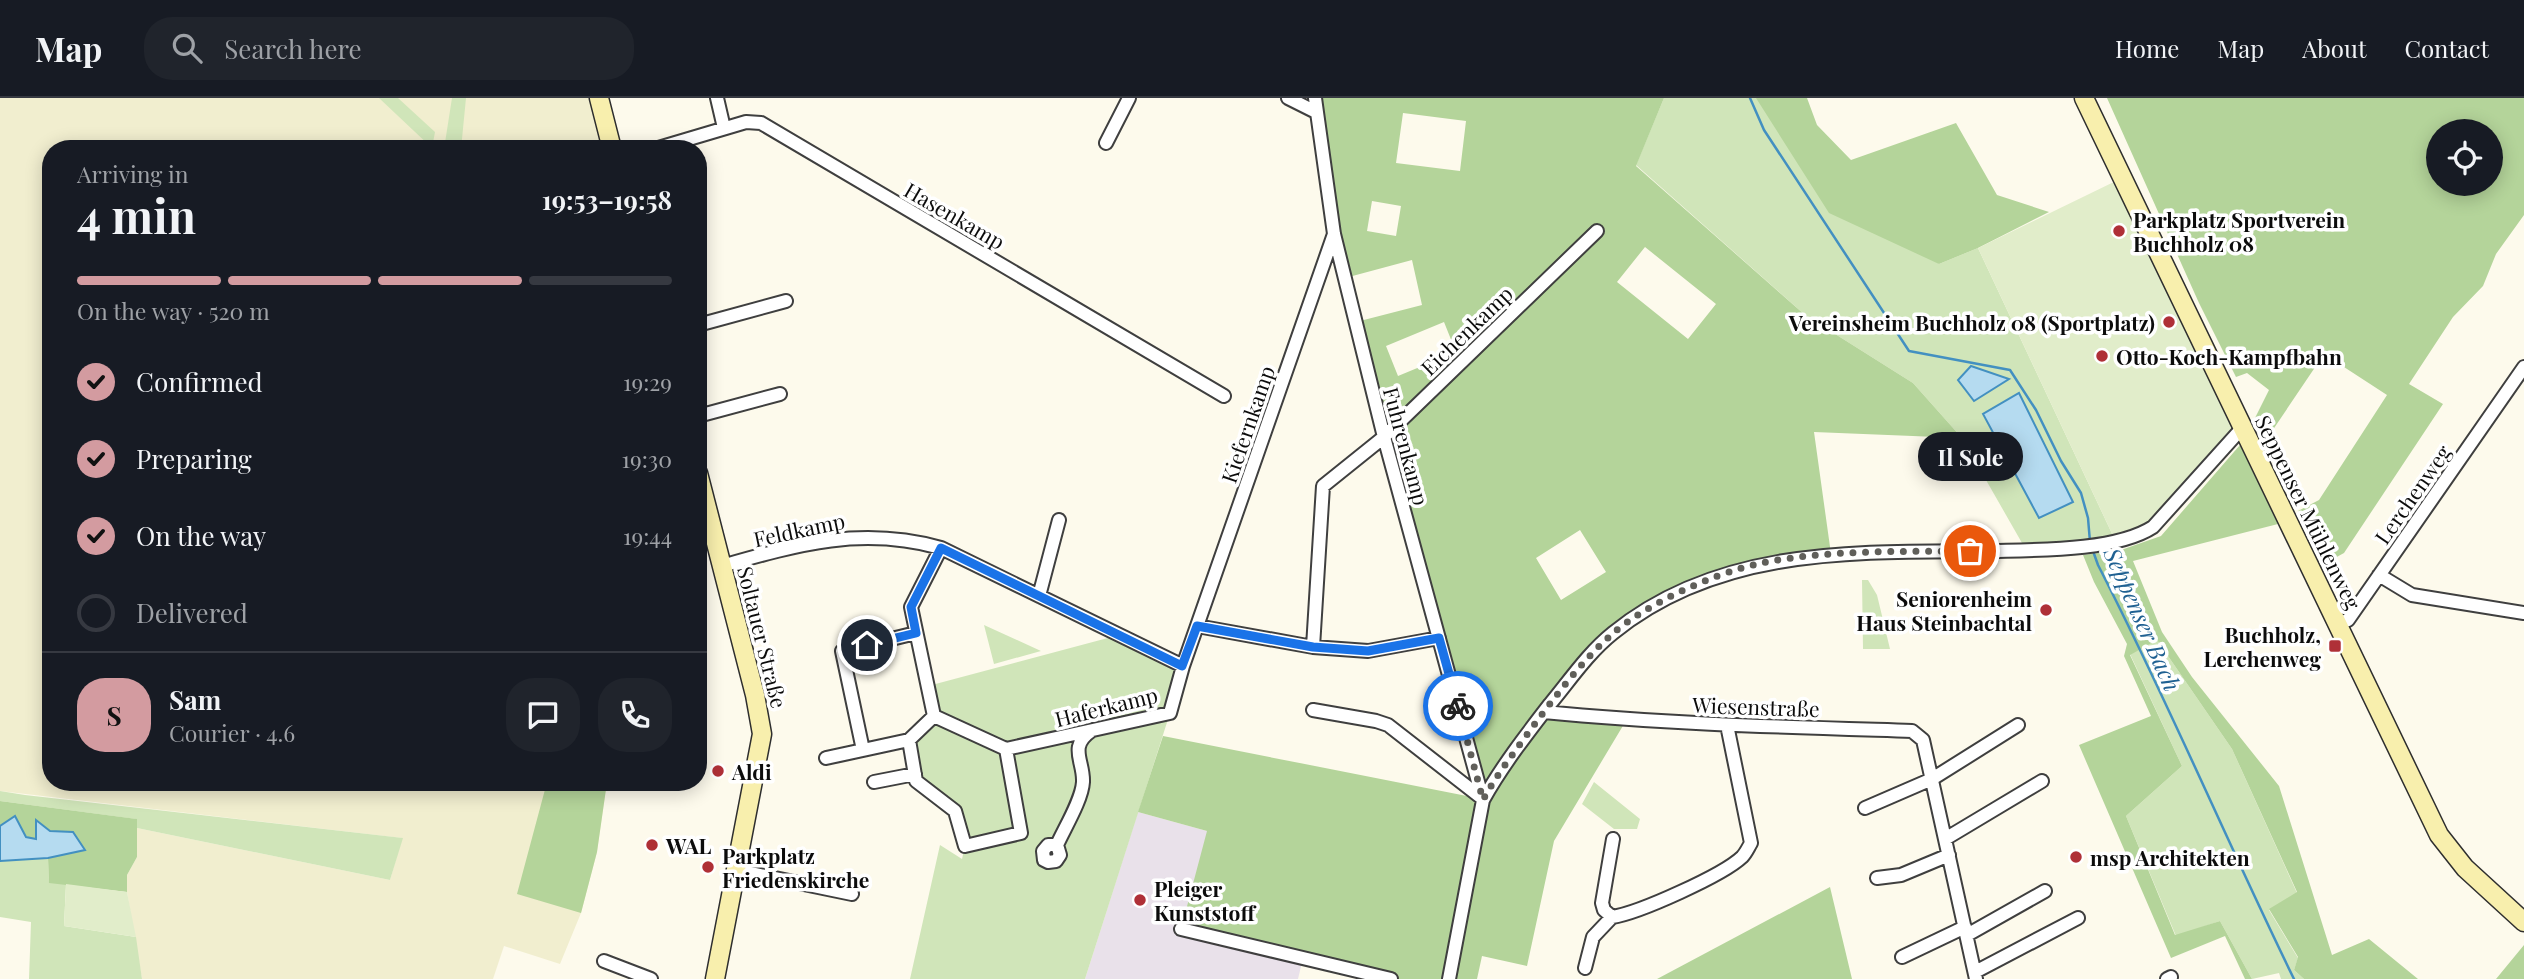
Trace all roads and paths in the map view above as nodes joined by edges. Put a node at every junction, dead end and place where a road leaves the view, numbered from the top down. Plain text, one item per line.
1 (599, 98) edge
2 (717, 98) edge
3 (1129, 98) edge
4 (1288, 98) edge
5 (1315, 98) edge
6 (2084, 98) edge
7 (1316, 112) junction
8 (724, 128) junction
9 (610, 140) edge
10 (685, 140) edge
11 (1107, 143) dead end
12 (1597, 231) dead end
13 (1334, 234) junction
14 (786, 301) dead end
15 (707, 323) edge
16 (2524, 367) edge
17 (2519, 385) edge
18 (780, 394) dead end
19 (1224, 396) dead end
20 (707, 414) edge
21 (2243, 427) junction
22 (1384, 437) junction
23 (707, 508) edge
24 (1059, 520) dead end
25 (941, 548) junction
26 (722, 566) junction
27 (2379, 575) junction
28 (1039, 596) junction
29 (2524, 613) edge
30 (2337, 624) junction
31 (1197, 626) junction
32 (916, 633) junction
33 (1439, 638) junction
34 (1313, 647) junction
35 (1182, 666) junction
36 (1313, 710) dead end
37 (1544, 712) junction
38 (934, 716) junction
39 (1727, 725) junction
40 (2018, 725) dead end
41 (1092, 730) junction
42 (909, 740) junction
43 (1006, 749) junction
44 (863, 750) junction
45 (826, 758) dead end
46 (915, 774) junction
47 (1931, 779) junction
48 (2042, 781) dead end
49 (874, 782) dead end
50 (1483, 800) junction
51 (1866, 808) dead end
52 (1613, 839) dead end
53 (1945, 839) junction
54 (1057, 845) dead end
55 (1948, 855) junction
56 (736, 870) junction
57 (1877, 878) dead end
58 (2045, 891) dead end
59 (852, 894) dead end
60 (1612, 917) junction
61 (2078, 918) dead end
62 (2524, 922) edge
63 (1181, 929) dead end
64 (1966, 931) junction
65 (1902, 957) dead end
66 (604, 961) dead end
67 (1585, 968) dead end
68 (1975, 975) edge
69 (651, 979) edge
70 (715, 979) edge
71 (1391, 979) edge
72 (1449, 979) edge

1 - 9 street
2 - 8 street
3 - 11 street
4 - 7 street
5 - 7 street, Fuhrenkamp
6 - 21 street, Seppenser Mühlenweg
7 - 13 street, Fuhrenkamp
8 - 10 street, Hasenkamp
8 - 19 street, Hasenkamp
12 - 22 street, Eichenkamp
13 - 22 street, Fuhrenkamp
13 - 31 street, Kiefernkamp
14 - 15 street
16 - 17 street, Lerchenweg
17 - 27 street, Lerchenweg
18 - 20 street
21 - 30 street, Seppenser Mühlenweg
21 - 37 street
22 - 33 street, Fuhrenkamp
22 - 34 street, Eichenkamp
23 - 26 street, Soltauer Straße
24 - 28 street
25 - 26 street, Feldkamp
25 - 28 street, Feldkamp
25 - 32 street
26 - 56 street, Soltauer Straße
27 - 29 street
27 - 30 street, Lerchenweg
28 - 35 street, Feldkamp
30 - 62 street, Seppenser Mühlenweg
31 - 34 street
31 - 35 street
32 - 38 street
32 - 44 street
33 - 34 street
33 - 50 street, Fuhrenkamp
35 - 41 street, Haferkamp
36 - 50 street
37 - 39 street, Wiesenstraße
37 - 50 street
38 - 42 street
38 - 43 street
39 - 47 street, Wiesenstraße
39 - 60 street
40 - 47 street
41 - 43 street, Haferkamp
41 - 54 street
42 - 44 street
42 - 46 street
43 - 46 street
44 - 45 street
46 - 49 street
47 - 51 street
47 - 53 street, Wiesenstraße
48 - 53 street
50 - 72 street
52 - 60 street
53 - 55 street, Wiesenstraße
55 - 57 street
55 - 64 street, Wiesenstraße
56 - 59 street
56 - 70 street, Soltauer Straße
58 - 64 street
60 - 67 street
61 - 68 street, Wiesenstraße
63 - 71 street
64 - 65 street
64 - 68 street, Wiesenstraße
66 - 69 street

